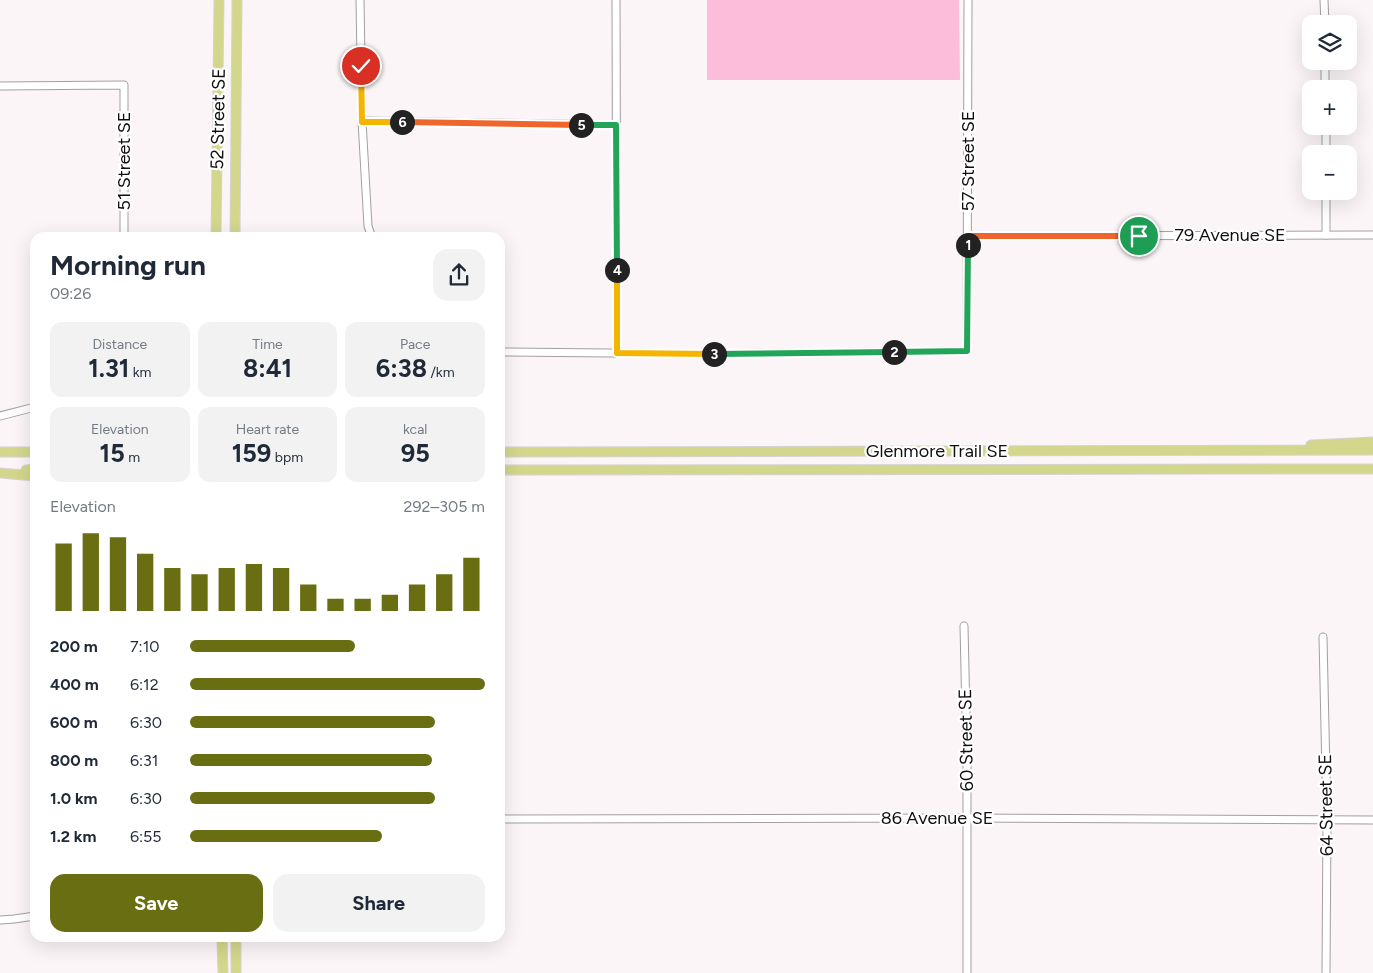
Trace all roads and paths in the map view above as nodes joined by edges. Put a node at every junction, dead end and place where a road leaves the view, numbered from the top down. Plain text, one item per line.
1 (219, 0) edge
2 (237, 0) edge
3 (360, 0) edge
4 (616, 0) edge
5 (968, 0) edge
6 (1324, 0) edge
7 (1325, 15) edge
8 (0, 86) edge
9 (362, 122) junction
10 (616, 125) junction
11 (1326, 200) edge
12 (124, 232) edge
13 (216, 232) edge
14 (235, 232) edge
15 (370, 232) edge
16 (1326, 235) junction
17 (1373, 235) edge
18 (968, 236) junction
19 (505, 352) edge
20 (617, 353) junction
21 (30, 408) edge
22 (0, 416) edge
23 (1373, 442) edge
24 (1373, 450) edge
25 (30, 451) edge
26 (1251, 451) junction
27 (4, 452) edge
28 (505, 452) edge
29 (1373, 469) edge
30 (30, 470) edge
31 (505, 470) edge
32 (0, 472) edge
33 (30, 475) edge
34 (964, 626) dead end
35 (1322, 637) dead end
36 (968, 818) junction
37 (505, 819) edge
38 (1327, 820) junction
39 (1373, 820) edge
40 (30, 917) edge
41 (0, 920) edge
42 (222, 942) edge
43 (236, 942) edge
44 (223, 973) edge
45 (236, 973) edge
46 (967, 973) edge
47 (1326, 973) edge

1 - 13 main road, 52 Street SE
2 - 14 main road, 52 Street SE
3 - 9 street
4 - 10 street
5 - 18 street, 57 Street SE
6 - 7 street
8 - 12 street, 51 Street SE
9 - 10 street
9 - 15 street
10 - 20 street
11 - 16 street
16 - 17 street, 79 Avenue SE
16 - 18 street, 79 Avenue SE
18 - 20 street, 57 Street SE
19 - 20 street
21 - 22 street
23 - 26 main road
24 - 26 main road, Glenmore Trail SE
25 - 27 main road
26 - 28 main road, Glenmore Trail SE
29 - 31 main road, Glenmore Trail SE
30 - 32 main road
32 - 33 main road
34 - 36 street, 60 Street SE
35 - 38 street, 64 Street SE
36 - 37 street, 86 Avenue SE
36 - 38 street, 86 Avenue SE
36 - 46 street, 60 Street SE
38 - 39 street, 86 Avenue SE
38 - 47 street, 64 Street SE
40 - 41 street
42 - 44 main road
43 - 45 main road

